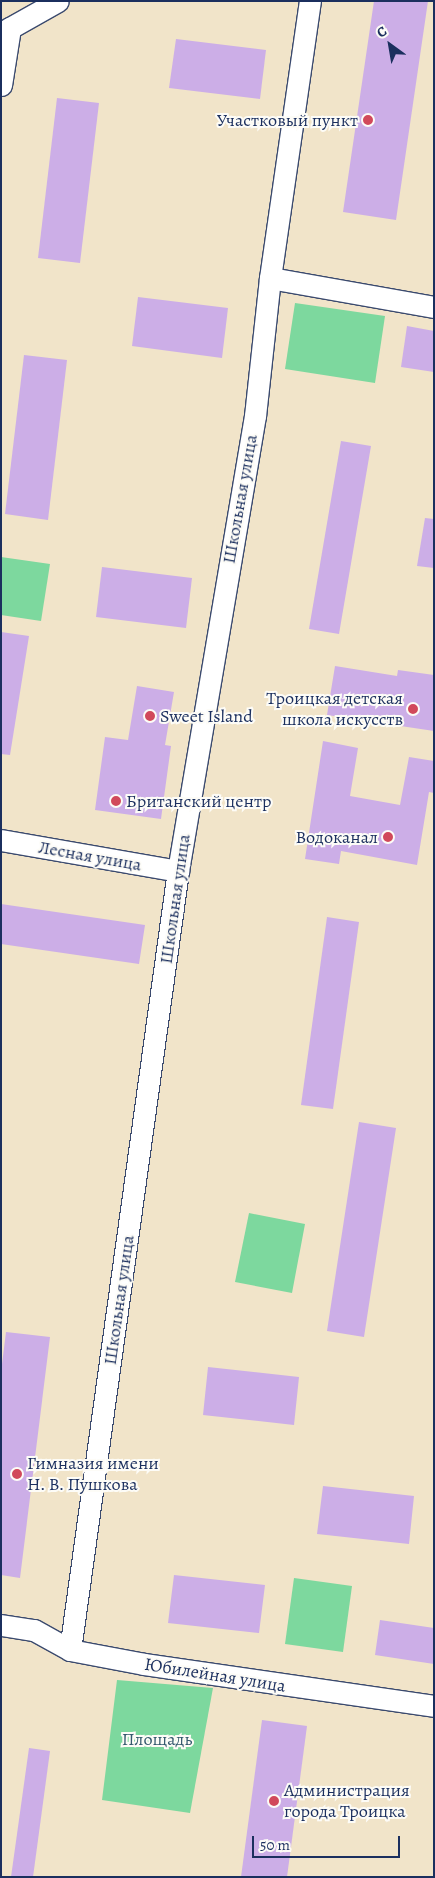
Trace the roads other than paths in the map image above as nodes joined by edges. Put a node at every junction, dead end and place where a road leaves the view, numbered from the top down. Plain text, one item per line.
1 (58, 1) edge
2 (310, 1) edge
3 (6, 30) edge
4 (1, 85) edge
5 (270, 278) junction
6 (434, 308) edge
7 (1, 840) edge
8 (178, 871) junction
9 (1, 1625) edge
10 (70, 1650) junction
11 (434, 1706) edge

1 - 3 street
2 - 5 street, Школьная улица
3 - 4 street
5 - 6 street
5 - 8 street, Школьная улица
7 - 8 street, Лесная улица
8 - 10 street, Школьная улица
9 - 10 street, Юбилейная улица
10 - 11 street, Юбилейная улица

